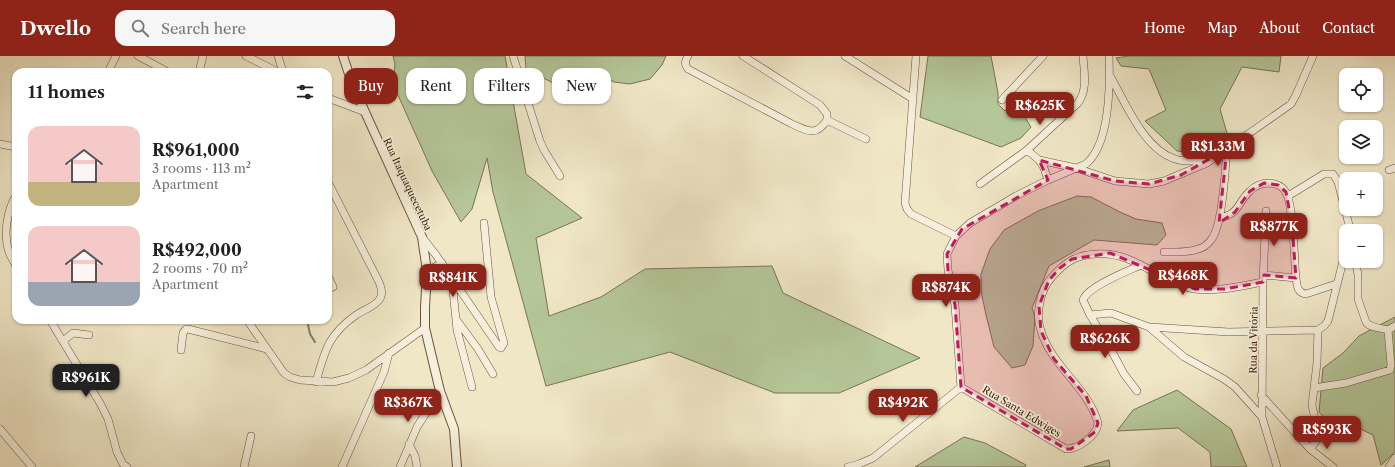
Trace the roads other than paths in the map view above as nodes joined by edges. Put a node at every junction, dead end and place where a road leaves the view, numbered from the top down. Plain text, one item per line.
1 (116, 56) edge
2 (138, 56) edge
3 (203, 56) edge
4 (246, 56) edge
5 (266, 56) edge
6 (278, 56) edge
7 (343, 56) edge
8 (513, 56) edge
9 (688, 56) edge
10 (743, 56) edge
11 (845, 56) edge
12 (916, 56) edge
13 (1043, 56) edge
14 (1083, 56) edge
15 (1109, 56) edge
16 (1313, 56) edge
17 (262, 64) junction
18 (110, 68) edge
19 (160, 68) edge
20 (200, 68) edge
21 (270, 68) edge
22 (282, 68) edge
23 (1109, 73) junction
24 (913, 99) junction
25 (332, 100) edge
26 (1002, 100) dead end
27 (365, 112) junction
28 (827, 120) junction
29 (866, 139) dead end
30 (0, 144) edge
31 (12, 146) edge
32 (1227, 149) junction
33 (1027, 150) junction
34 (1213, 158) junction
35 (1039, 160) junction
36 (1076, 168) junction
37 (560, 176) dead end
38 (1048, 180) junction
39 (980, 184) dead end
40 (332, 190) edge
41 (1288, 196) junction
42 (12, 204) edge
43 (1266, 211) dead end
44 (1219, 218) junction
45 (484, 223) dead end
46 (1350, 224) edge
47 (956, 236) junction
48 (422, 237) junction
49 (1164, 252) dead end
50 (12, 258) edge
51 (442, 263) junction
52 (1141, 264) junction
53 (1341, 268) edge
54 (1357, 268) edge
55 (427, 271) junction
56 (1296, 278) junction
57 (1263, 279) junction
58 (452, 280) junction
59 (1336, 284) junction
60 (1090, 315) junction
61 (456, 319) junction
62 (52, 324) edge
63 (250, 324) edge
64 (1395, 326) edge
65 (1149, 327) junction
66 (425, 328) junction
67 (1318, 330) junction
68 (1388, 330) junction
69 (1263, 332) junction
70 (89, 335) dead end
71 (63, 341) junction
72 (267, 349) junction
73 (181, 350) dead end
74 (389, 353) junction
75 (493, 374) dead end
76 (316, 382) junction
77 (472, 387) dead end
78 (961, 387) junction
79 (1314, 388) junction
80 (440, 391) junction
81 (1137, 391) dead end
82 (1261, 395) junction
83 (1262, 417) junction
84 (0, 429) edge
85 (251, 436) dead end
86 (409, 444) junction
87 (1310, 449) junction
88 (1395, 458) edge
89 (32, 467) edge
90 (127, 467) edge
91 (244, 467) edge
92 (342, 467) edge
93 (400, 467) edge
94 (417, 467) edge
95 (457, 467) edge
96 (848, 467) edge
97 (1277, 467) edge
98 (1333, 467) edge
99 (1389, 467) edge

1 - 18 street
2 - 19 street
3 - 20 street
4 - 17 street
5 - 17 street
6 - 22 street
7 - 27 street, Rua Itaquaquecetuba
8 - 37 street
9 - 28 street
10 - 28 street
11 - 24 street
12 - 24 street
13 - 26 street
14 - 33 street
15 - 23 street
16 - 32 street
17 - 21 street
23 - 34 street
23 - 36 street
24 - 47 street
25 - 27 street
27 - 48 street, Rua Itaquaquecetuba
28 - 29 street
30 - 31 street
32 - 34 street
32 - 44 street
33 - 35 street
33 - 39 street
34 - 36 street
35 - 36 street
35 - 38 street
36 - 38 street
38 - 47 street
40 - 76 street
41 - 44 street
41 - 46 street
41 - 56 street
42 - 50 street
43 - 57 street, Rua da Vitória
44 - 49 street
45 - 58 street
47 - 78 street
48 - 51 street
48 - 55 street, Rua Itaquaquecetuba
51 - 55 street
51 - 58 street
52 - 57 street, Rua Santa Edwiges
52 - 60 street
52 - 78 street, Rua Santa Edwiges
53 - 59 street
54 - 68 street
55 - 66 street, Rua Itaquaquecetuba
56 - 57 street, Rua Santa Edwiges
56 - 59 street
57 - 69 street, Rua da Vitória
58 - 61 street
59 - 67 street
60 - 65 street
60 - 81 street
61 - 75 street
61 - 77 street
62 - 71 street
63 - 72 street
64 - 68 street
65 - 69 street
65 - 83 street
66 - 74 street
66 - 80 street, Rua Itaquaquecetuba
67 - 69 street
67 - 79 street
68 - 79 street
69 - 82 street, Rua da Vitória
70 - 71 street
71 - 90 street
72 - 73 street
72 - 76 street
74 - 76 street
74 - 92 street
78 - 96 street
79 - 87 street
80 - 86 street
80 - 95 street, Rua Itaquaquecetuba
82 - 83 street, Rua da Vitória
82 - 87 street
83 - 97 street, Rua da Vitória
84 - 89 street
85 - 91 street
86 - 93 street
86 - 94 street
87 - 98 street
88 - 99 street

